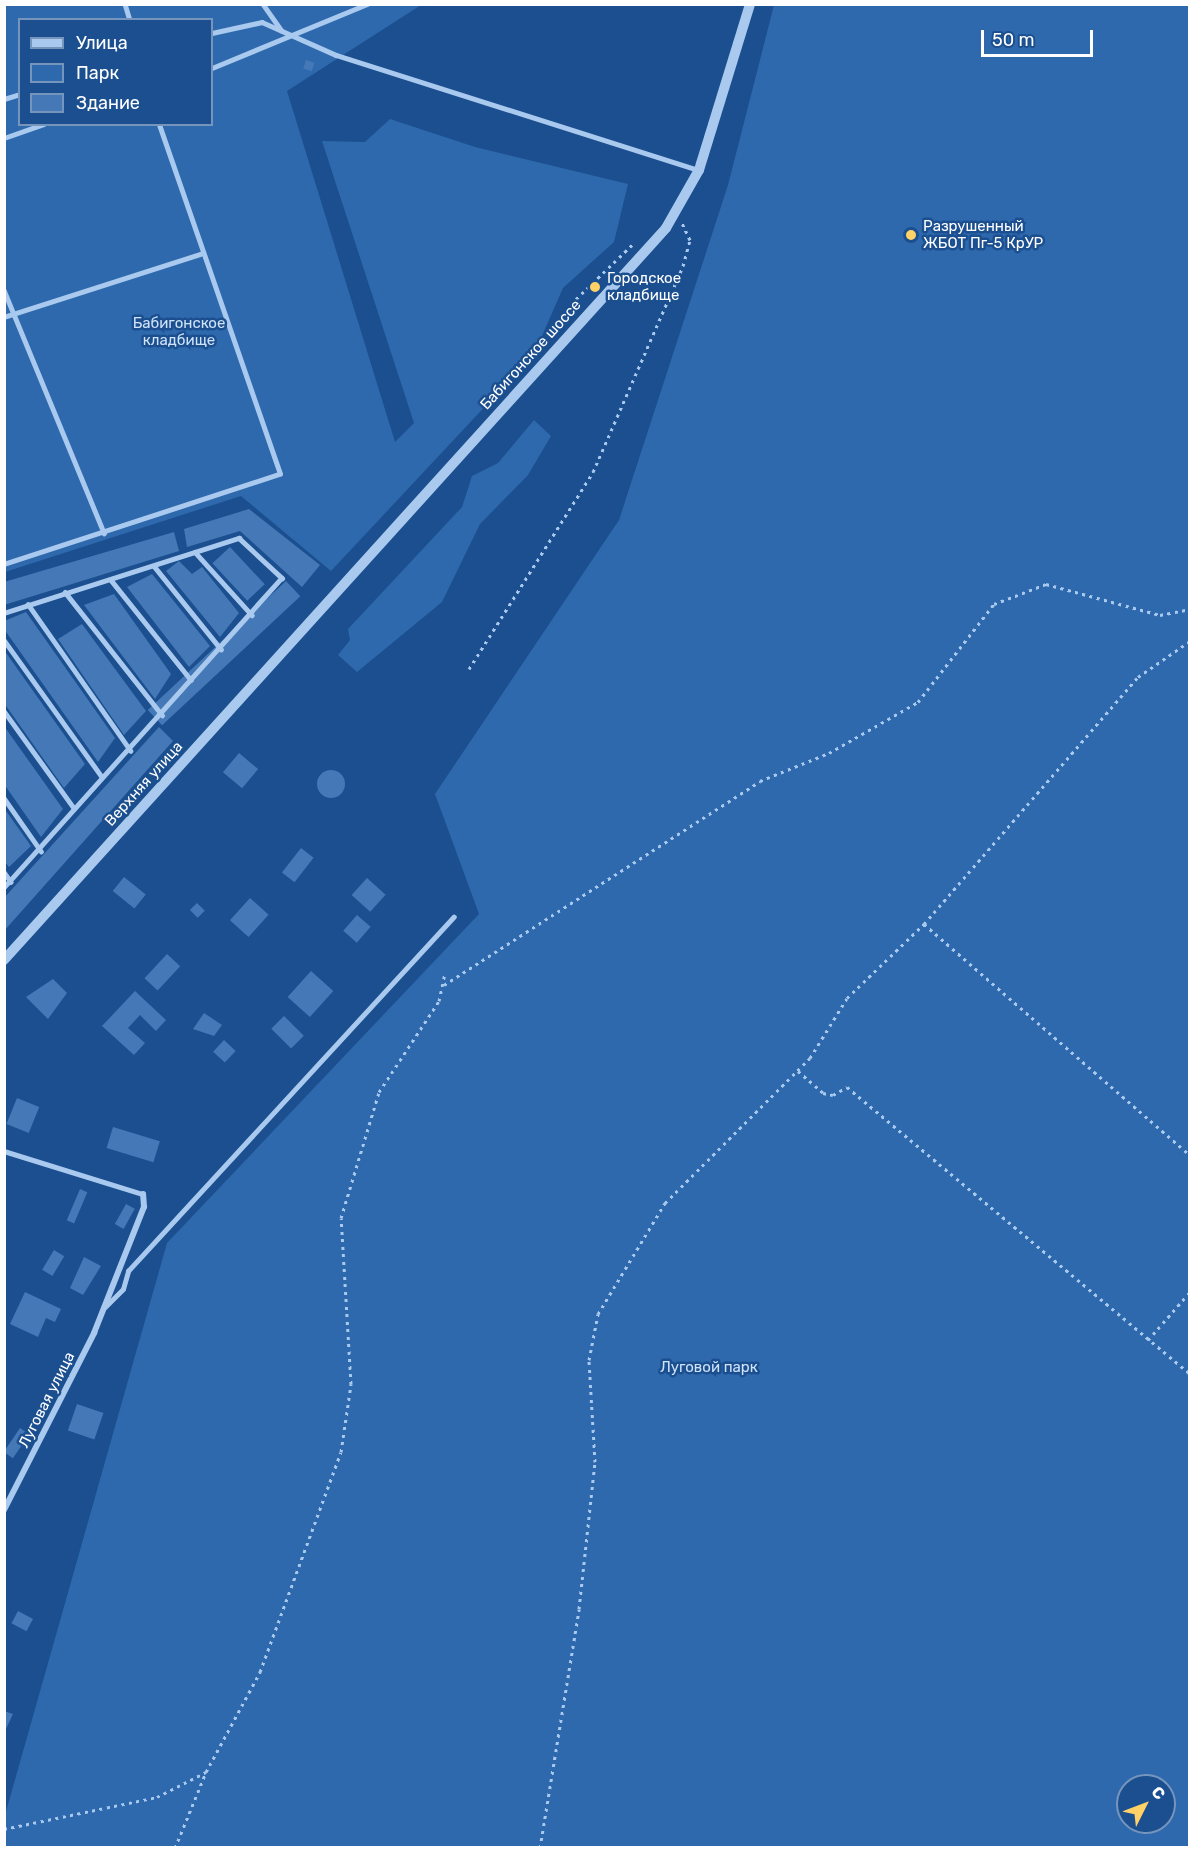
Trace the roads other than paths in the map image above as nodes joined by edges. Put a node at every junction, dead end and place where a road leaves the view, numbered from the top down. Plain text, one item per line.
1 (263, 4) edge
2 (367, 4) edge
3 (750, 4) edge
4 (213, 33) edge
5 (285, 34) junction
6 (213, 68) edge
7 (38, 126) edge
8 (160, 126) edge
9 (4, 138) edge
10 (699, 170) junction
11 (200, 254) junction
12 (4, 290) edge
13 (14, 314) junction
14 (4, 316) edge
15 (104, 533) junction
16 (195, 552) junction
17 (4, 564) edge
18 (154, 566) junction
19 (111, 580) junction
20 (65, 592) junction
21 (28, 604) junction
22 (4, 613) edge
23 (252, 615) junction
24 (305, 627) joint
25 (4, 640) edge
26 (221, 649) junction
27 (191, 680) junction
28 (4, 711) edge
29 (162, 715) junction
30 (131, 751) junction
31 (102, 777) junction
32 (4, 798) edge
33 (74, 808) junction
34 (41, 851) junction
35 (4, 872) edge
36 (11, 882) junction
37 (4, 888) edge
38 (454, 917) dead end
39 (4, 960) edge
40 (4, 1151) edge
41 (142, 1194) joint
42 (104, 1308) junction
43 (4, 1510) edge

1 - 5 lane
2 - 5 lane
3 - 10 street, Бабигонское шоссе
4 - 5 lane
5 - 6 lane
5 - 10 lane
7 - 9 lane
8 - 11 lane
10 - 24 street, Бабигонское шоссе
11 - 13 lane
11 - 15 lane
12 - 13 lane
13 - 14 lane
13 - 15 lane
15 - 17 lane
16 - 18 lane
16 - 23 lane
16 - 23 lane
18 - 19 lane
18 - 26 lane
19 - 20 lane
19 - 27 lane
20 - 21 lane
20 - 29 lane
21 - 22 lane
21 - 30 lane
23 - 26 lane
24 - 39 street, Верхняя улица
25 - 31 lane
26 - 27 lane
27 - 29 lane
28 - 33 lane
29 - 30 lane
30 - 31 lane
31 - 33 lane
32 - 34 lane
33 - 34 lane
34 - 36 lane
35 - 36 lane
36 - 37 lane
38 - 42 lane
40 - 41 lane
41 - 42 street, Луговая улица
42 - 43 street, Луговая улица

